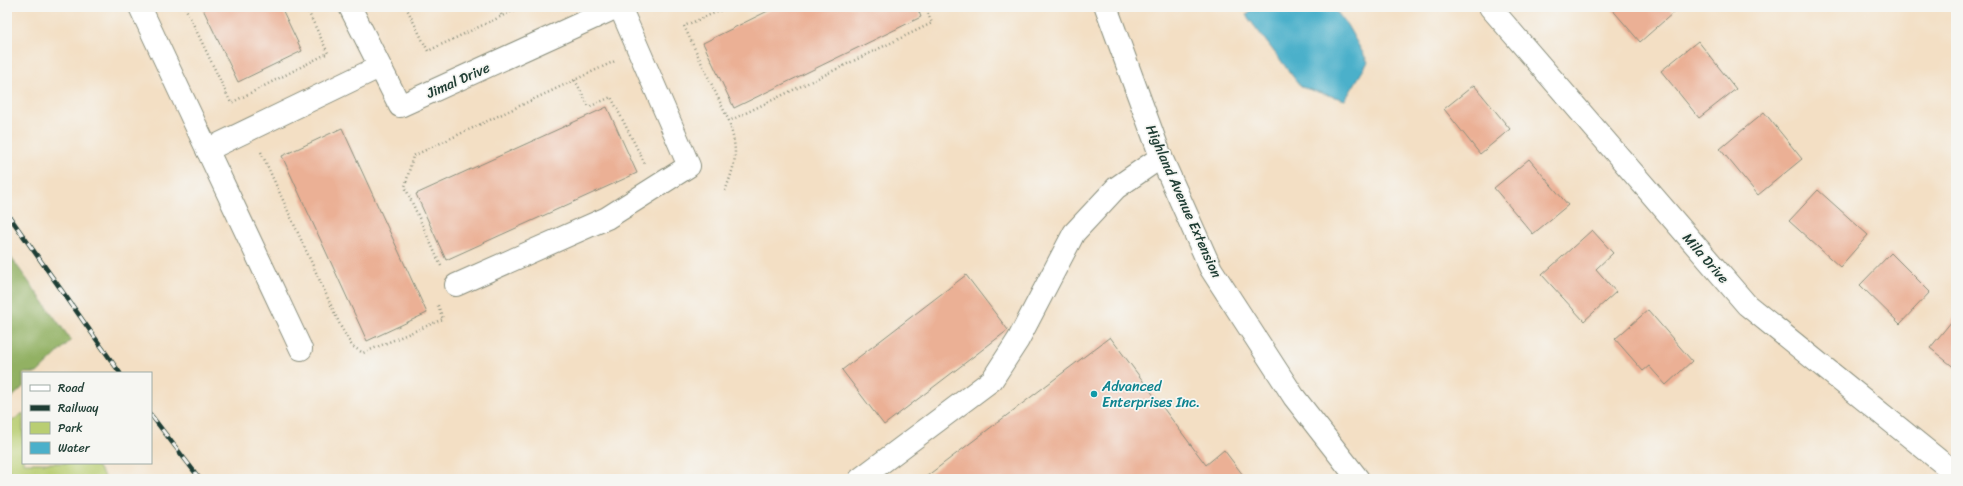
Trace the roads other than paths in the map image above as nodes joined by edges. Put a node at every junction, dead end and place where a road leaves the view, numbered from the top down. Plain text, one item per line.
1 (140, 7) edge
2 (350, 7) edge
3 (617, 7) edge
4 (620, 7) edge
5 (1106, 7) edge
6 (1490, 7) edge
7 (379, 67) junction
8 (207, 150) junction
9 (1161, 157) junction
10 (449, 277) road end
11 (301, 349) dead end
12 (1956, 474) edge
13 (860, 479) edge
14 (1358, 479) edge

1 - 8 street
2 - 7 street, Jimal Drive
3 - 7 street, Jimal Drive
4 - 10 street
5 - 9 street, Highland Avenue Extension
6 - 12 street, Mila Drive
7 - 8 street
8 - 11 street
9 - 13 street
9 - 14 street, Highland Avenue Extension

